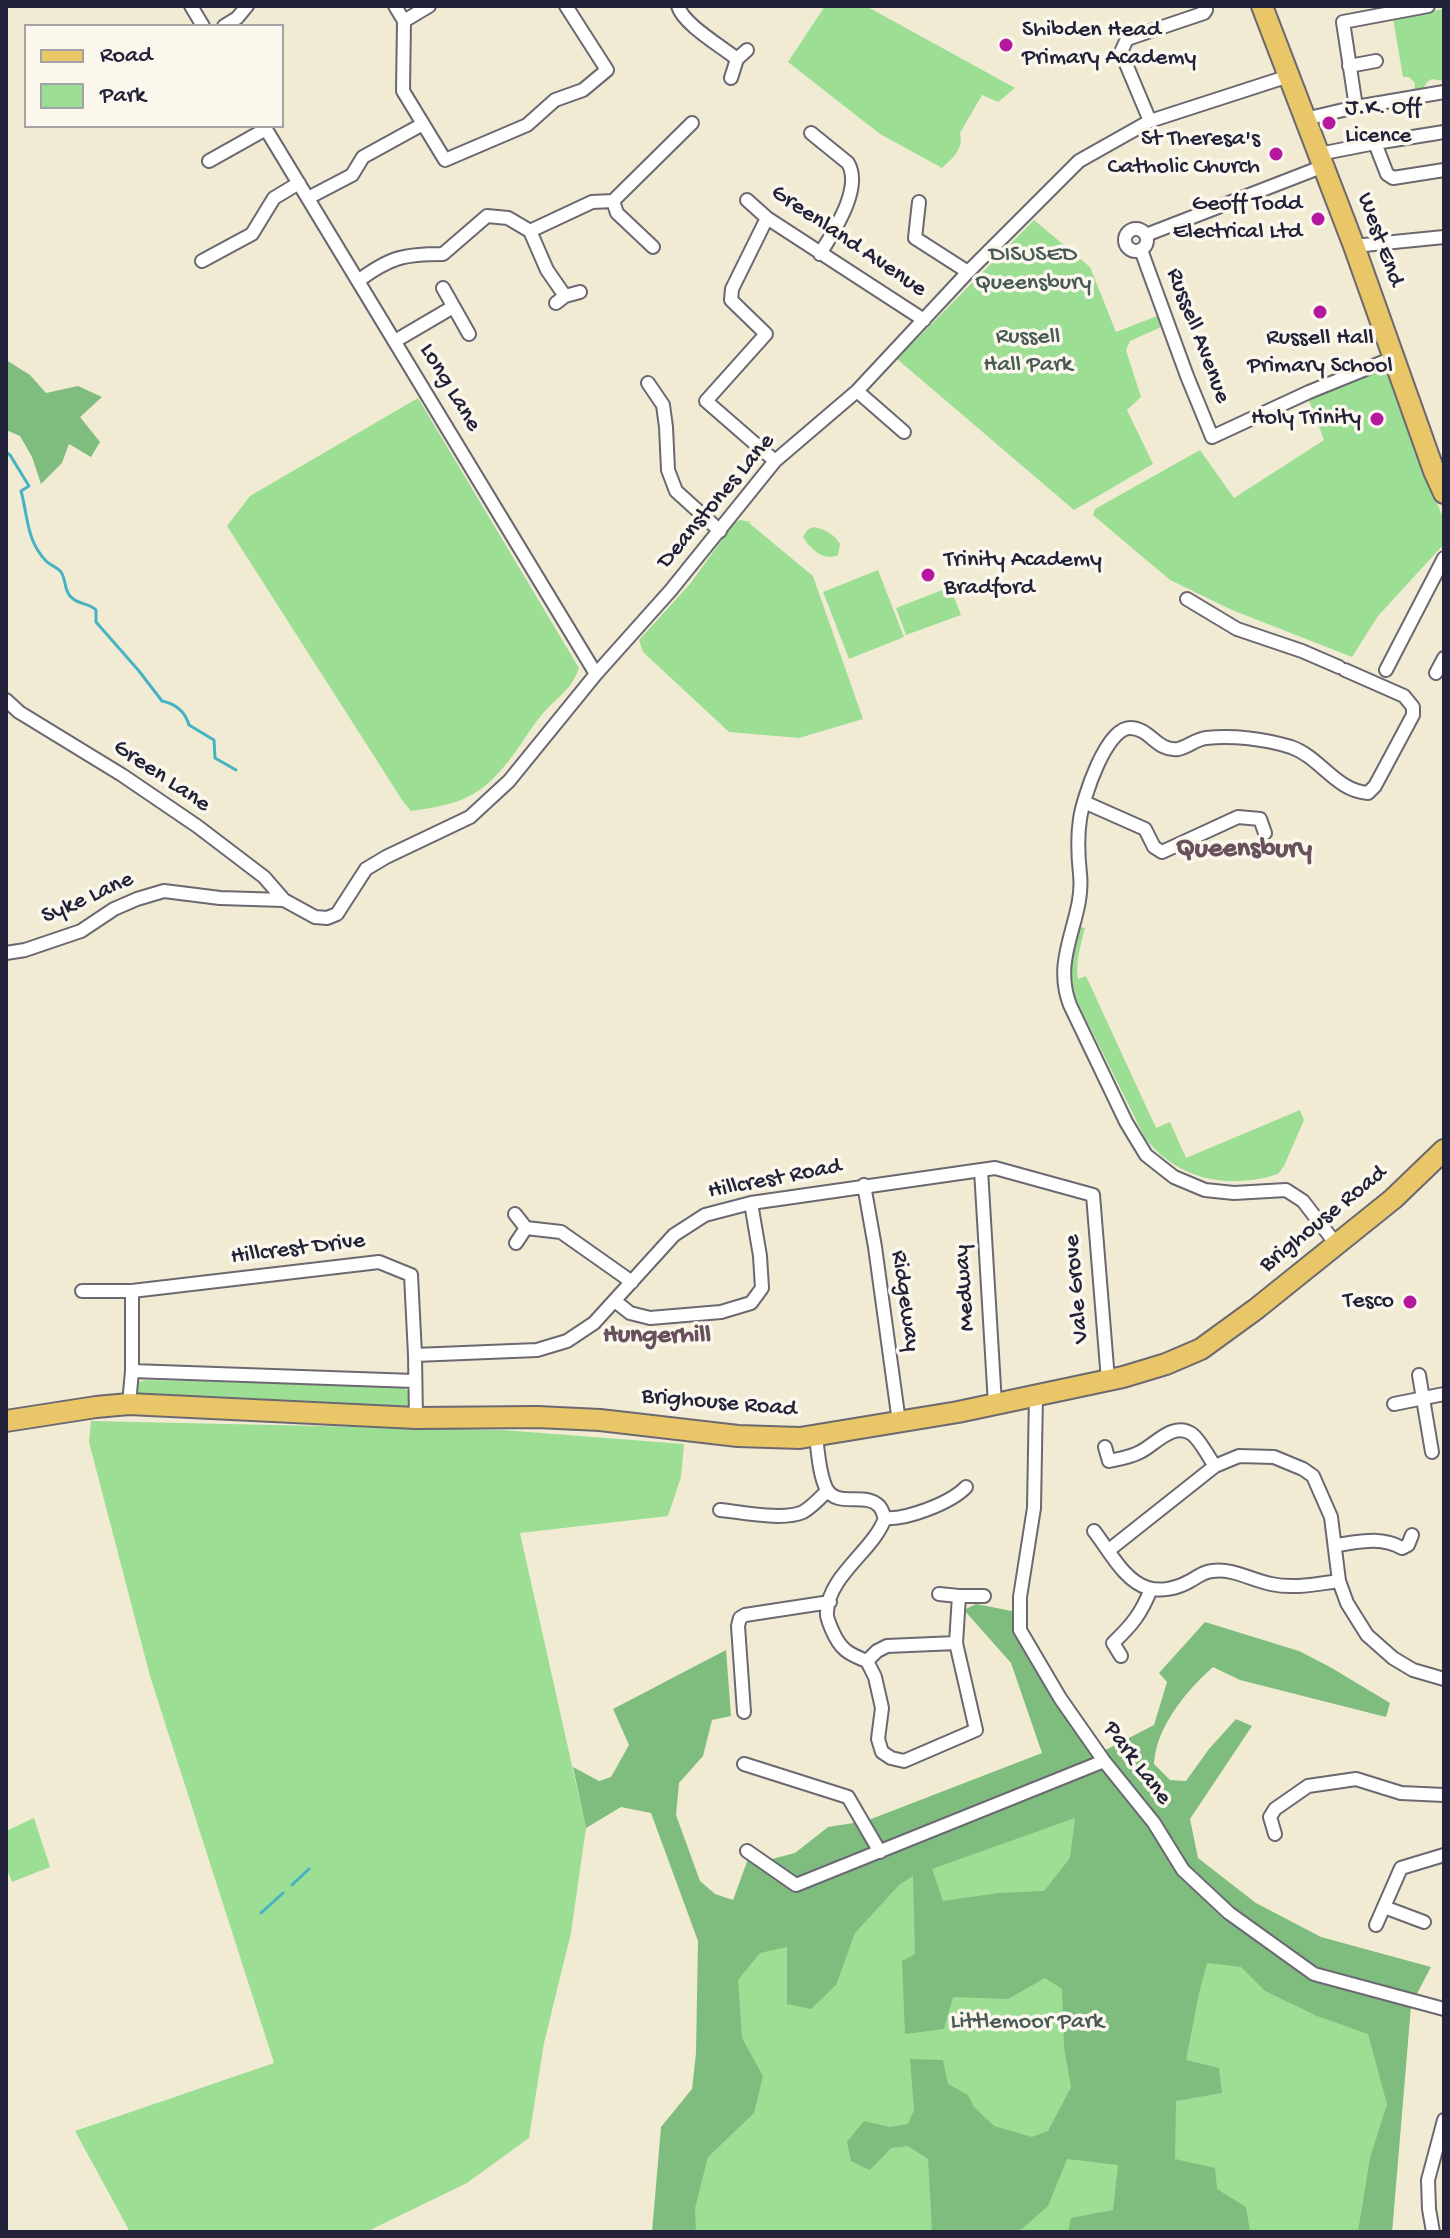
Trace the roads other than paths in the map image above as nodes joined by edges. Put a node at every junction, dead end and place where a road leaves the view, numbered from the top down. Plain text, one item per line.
1 (191, 6) edge
2 (247, 6) edge
3 (395, 6) edge
4 (429, 6) edge
5 (566, 6) edge
6 (678, 6) edge
7 (1204, 6) edge
8 (1262, 6) edge
9 (1428, 6) edge
10 (404, 21) junction
11 (202, 24) edge
12 (227, 24) edge
13 (1376, 61) dead end
14 (1349, 66) junction
15 (1289, 76) junction
16 (731, 78) dead end
17 (1444, 92) edge
18 (1356, 107) junction
19 (1305, 119) junction
20 (1150, 121) junction
21 (692, 123) dead end
22 (423, 124) junction
23 (265, 128) edge
24 (1444, 132) edge
25 (811, 133) dead end
26 (1375, 143) junction
27 (1322, 160) junction
28 (209, 161) dead end
29 (1444, 170) edge
30 (299, 183) junction
31 (308, 198) junction
32 (747, 200) dead end
33 (613, 201) junction
34 (919, 202) dead end
35 (767, 218) junction
36 (530, 231) junction
37 (1146, 235) junction
38 (1444, 237) edge
39 (1354, 246) junction
40 (653, 247) dead end
41 (1141, 250) junction
42 (820, 254) junction
43 (202, 261) dead end
44 (968, 272) junction
45 (358, 281) junction
46 (443, 288) dead end
47 (580, 292) dead end
48 (453, 307) junction
49 (924, 320) junction
50 (469, 334) dead end
51 (395, 341) junction
52 (1393, 358) junction
53 (648, 383) dead end
54 (857, 391) junction
55 (904, 432) dead end
56 (775, 461) junction
57 (1444, 493) edge
58 (720, 531) junction
59 (1444, 558) edge
60 (1187, 599) dead end
61 (1444, 658) edge
62 (1386, 670) dead end
63 (1436, 673) dead end
64 (596, 674) junction
65 (6, 700) edge
66 (1084, 802) junction
67 (1265, 833) dead end
68 (284, 900) junction
69 (6, 953) edge
70 (1444, 1150) edge
71 (981, 1170) junction
72 (864, 1185) junction
73 (1093, 1195) joint
74 (751, 1203) junction
75 (515, 1214) dead end
76 (526, 1228) junction
77 (516, 1243) dead end
78 (1336, 1244) junction
79 (632, 1282) junction
80 (82, 1291) dead end
81 (132, 1291) junction
82 (615, 1301) junction
83 (415, 1355) junction
84 (132, 1371) junction
85 (1419, 1375) dead end
86 (1108, 1380) junction
87 (414, 1381) junction
88 (1036, 1394) junction
89 (1444, 1394) edge
90 (1423, 1399) junction
91 (129, 1404) junction
92 (995, 1404) junction
93 (1394, 1404) dead end
94 (416, 1418) junction
95 (6, 1421) edge
96 (899, 1422) junction
97 (816, 1436) junction
98 (1105, 1447) dead end
99 (1432, 1452) dead end
100 (1215, 1466) junction
101 (827, 1491) junction
102 (962, 1495) dead end
103 (720, 1510) dead end
104 (885, 1518) junction
105 (1094, 1531) dead end
106 (1412, 1535) dead end
107 (1336, 1545) junction
108 (1109, 1550) junction
109 (1339, 1581) junction
110 (1151, 1589) junction
111 (939, 1594) dead end
112 (959, 1596) junction
113 (984, 1596) dead end
114 (830, 1602) junction
115 (956, 1643) junction
116 (1121, 1656) dead end
117 (867, 1661) junction
118 (1444, 1679) edge
119 (744, 1712) dead end
120 (1104, 1761) junction
121 (744, 1764) dead end
122 (1444, 1795) edge
123 (1275, 1834) dead end
124 (747, 1851) dead end
125 (880, 1852) junction
126 (1444, 1855) edge
127 (1384, 1907) junction
128 (1424, 1922) dead end
129 (1376, 1925) dead end
130 (1444, 2009) edge
131 (1444, 2120) edge
132 (1433, 2232) edge

1 - 11 street
2 - 12 street
3 - 10 street
4 - 10 street
5 - 22 street
6 - 16 street
7 - 20 street
8 - 15 main road, West End
9 - 14 street
10 - 22 street
13 - 14 street
14 - 18 street
15 - 19 main road, West End
15 - 20 street, Deanstones Lane
17 - 18 street
18 - 19 street
19 - 27 main road, West End
20 - 44 street, Deanstones Lane
21 - 33 street
22 - 31 street
23 - 28 street
23 - 30 street, Long Lane
24 - 26 street
25 - 42 street
26 - 27 street
26 - 29 street
27 - 37 street
27 - 39 main road, West End
30 - 31 street, Long Lane
30 - 43 street
31 - 45 street, Long Lane
32 - 35 street, Greenland Avenue
33 - 36 street
33 - 40 street
34 - 44 street
35 - 42 street, Greenland Avenue
35 - 56 street
36 - 45 street
36 - 47 street
37 - 41 street
37 - 41 street
38 - 39 street
39 - 52 main road, West End
41 - 52 street, Russell Avenue
42 - 49 street, Greenland Avenue
44 - 49 street, Deanstones Lane
45 - 51 street, Long Lane
46 - 48 street
48 - 50 street
48 - 51 street
49 - 54 street, Deanstones Lane
51 - 64 street, Long Lane
52 - 57 main road, West End
53 - 58 street
54 - 55 street
54 - 56 street, Deanstones Lane
56 - 58 street, Deanstones Lane
58 - 64 street, Deanstones Lane
59 - 62 street
60 - 66 street
61 - 63 street
64 - 68 street, Deanstones Lane
65 - 68 street, Green Lane
66 - 67 street
66 - 78 street
68 - 69 street, Syke Lane
70 - 78 main road, Brighouse Road
71 - 72 street, Hillcrest Road
71 - 73 street, Hillcrest Road
71 - 92 street, Medway
72 - 74 street, Hillcrest Road
72 - 96 street, Ridgeway
73 - 86 street, Vale Grove
74 - 79 street, Hillcrest Road
74 - 82 street
75 - 76 street
76 - 77 street
76 - 79 street
78 - 86 main road, Brighouse Road
79 - 82 street, Hillcrest Road
80 - 81 street, Hillcrest Drive
81 - 83 street, Hillcrest Drive
81 - 84 street
82 - 83 street, Hillcrest Road
83 - 87 street, Hillcrest Drive
84 - 87 street
84 - 91 street
85 - 90 street
86 - 88 main road, Brighouse Road
87 - 94 street, Hillcrest Drive
88 - 92 main road, Brighouse Road
88 - 120 street, Park Lane
89 - 90 street
90 - 93 street
90 - 99 street
91 - 94 main road, Brighouse Road
91 - 95 main road, Brighouse Road
92 - 96 main road, Brighouse Road
94 - 97 main road, Brighouse Road
96 - 97 main road, Brighouse Road
97 - 101 street
98 - 100 street
100 - 107 street
100 - 108 street
101 - 103 street
101 - 104 street
102 - 104 street
104 - 114 street
105 - 108 street
106 - 107 street
107 - 109 street
108 - 110 street
109 - 110 street
109 - 118 street
110 - 116 street
111 - 112 street
112 - 113 street
112 - 115 street
114 - 117 street
114 - 119 street
115 - 117 street
115 - 117 street
120 - 125 street
120 - 130 street, Park Lane
121 - 125 street
122 - 123 street
124 - 125 street
126 - 127 street
127 - 128 street
127 - 129 street
131 - 132 street

